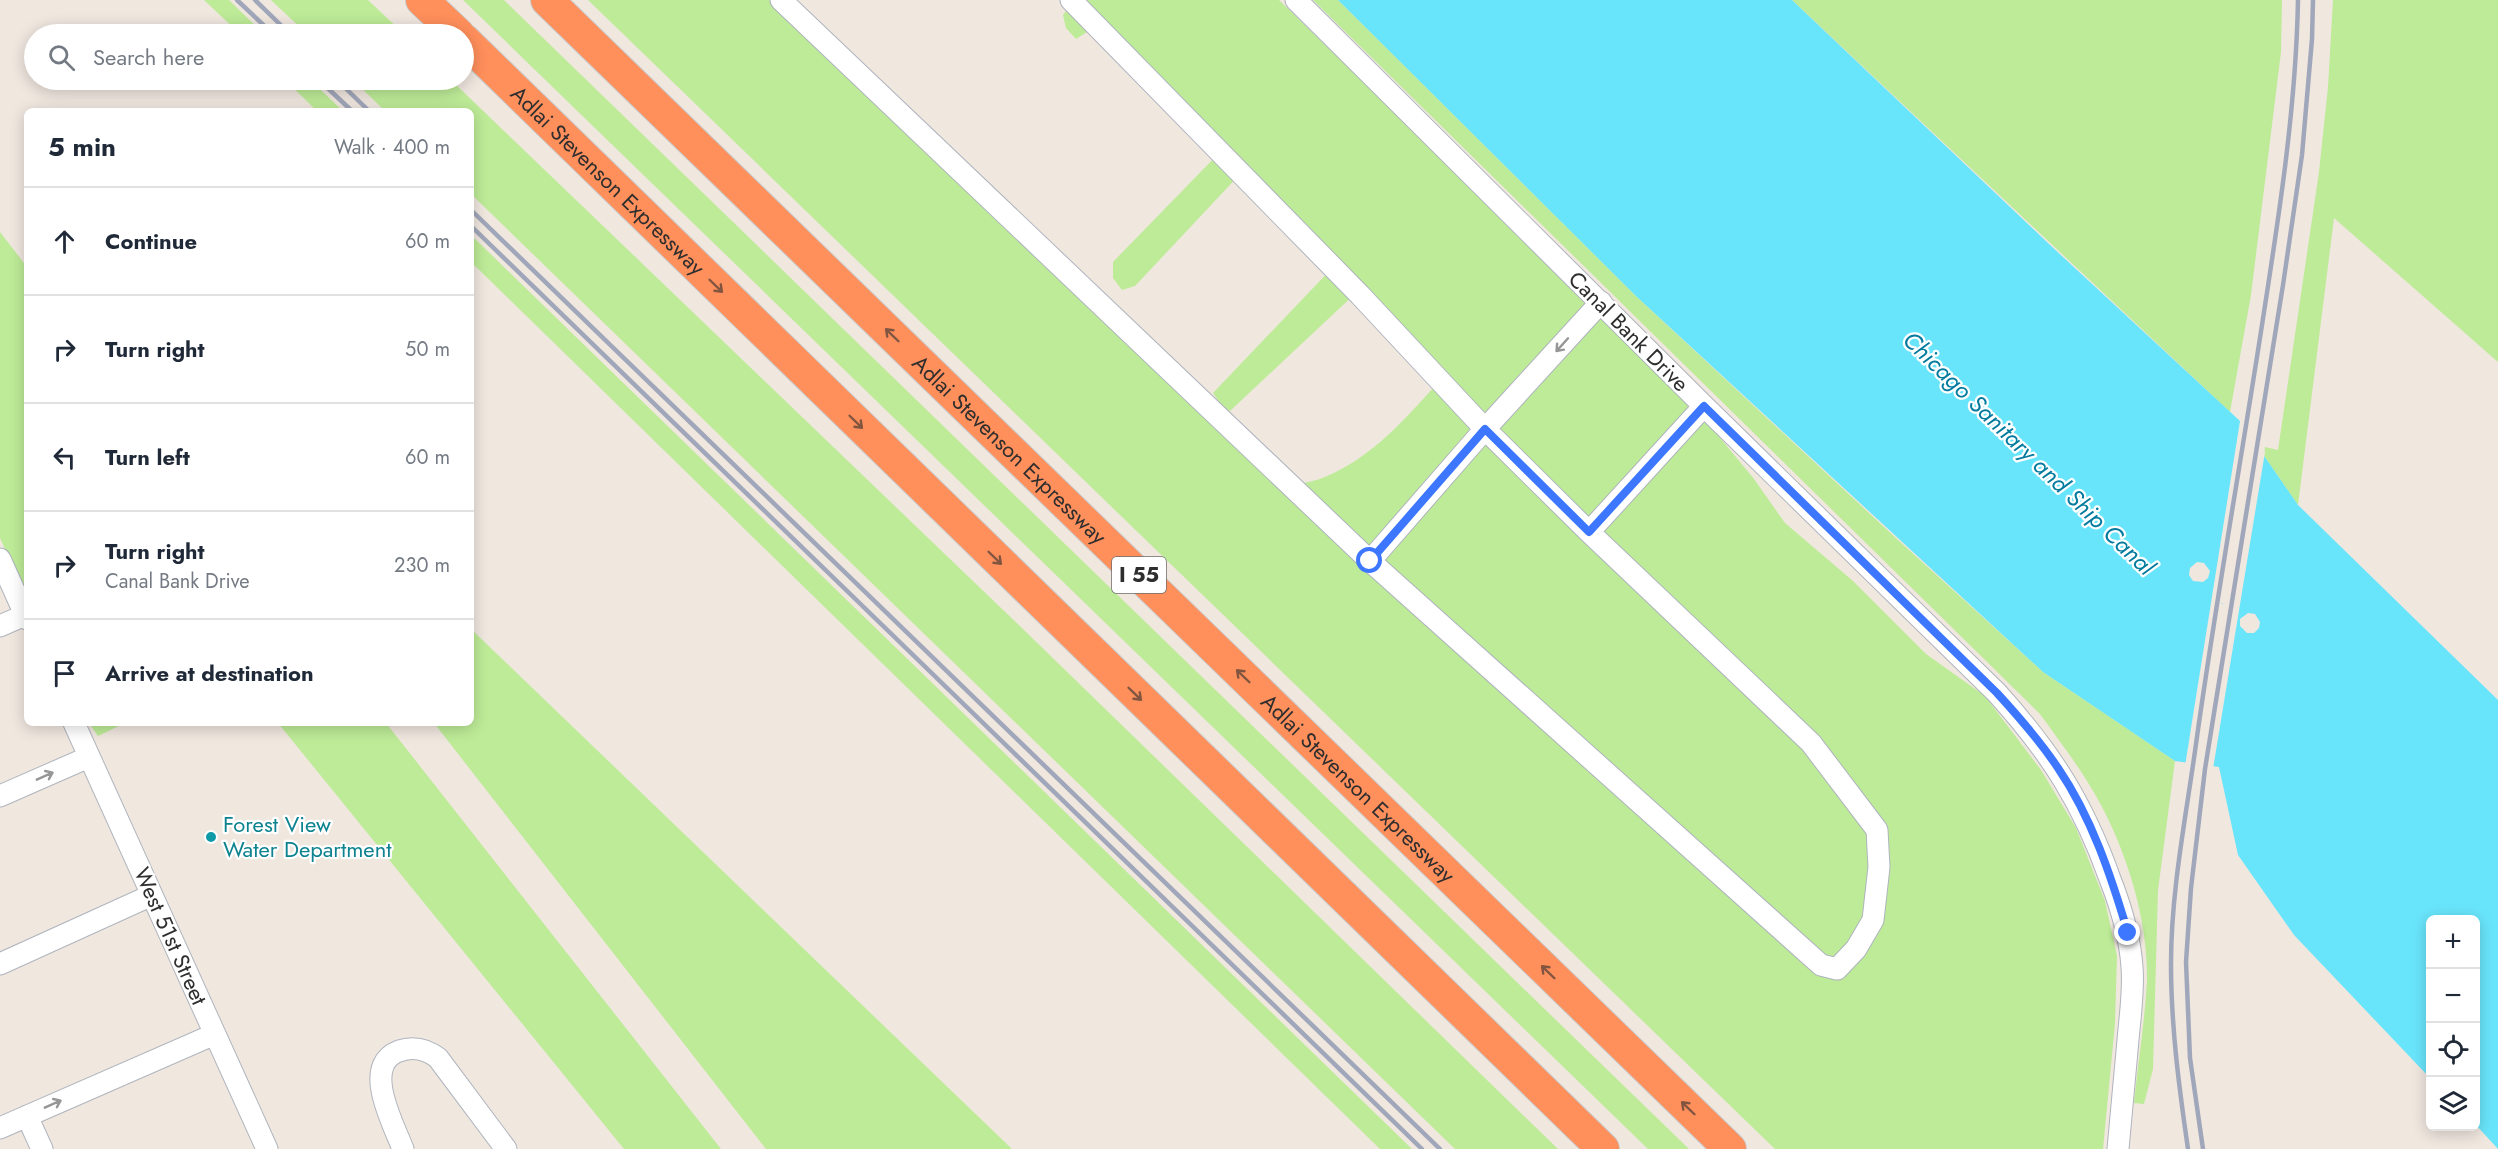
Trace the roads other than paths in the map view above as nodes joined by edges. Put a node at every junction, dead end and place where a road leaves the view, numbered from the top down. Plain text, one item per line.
1 (422, 0) edge
2 (548, 0) edge
3 (781, 0) edge
4 (1071, 0) edge
5 (1296, 0) edge
6 (447, 24) edge
7 (474, 50) edge
8 (1601, 302) junction
9 (1704, 406) junction
10 (1485, 429) junction
11 (1589, 532) junction
12 (0, 559) edge
13 (1370, 561) junction
14 (24, 613) edge
15 (24, 618) edge
16 (0, 626) edge
17 (75, 726) edge
18 (89, 757) junction
19 (0, 796) edge
20 (152, 895) junction
21 (0, 964) edge
22 (215, 1034) junction
23 (27, 1116) junction
24 (0, 1128) edge
25 (42, 1149) edge
26 (267, 1149) edge
27 (403, 1149) edge
28 (506, 1149) edge
29 (1603, 1149) edge
30 (1730, 1149) edge
31 (2118, 1149) edge

1 - 6 highway
30 -> 2 highway, Adlai Stevenson Expressway / I 55
3 - 13 street
4 - 10 street
5 - 8 street, Canal Bank Drive
7 -> 29 highway, Adlai Stevenson Expressway
8 - 9 street, Canal Bank Drive
8 -> 10 street
9 - 11 street
9 - 31 street, Canal Bank Drive
10 - 11 street
10 - 13 street
11 - 13 street
12 - 14 street
15 - 16 street
17 - 18 street, West 51st Street
19 -> 18 street
18 - 20 street, West 51st Street
20 - 21 street
20 - 22 street, West 51st Street
23 -> 22 street
22 - 26 street, West 51st Street
23 - 24 street
23 - 25 street
27 - 28 street

